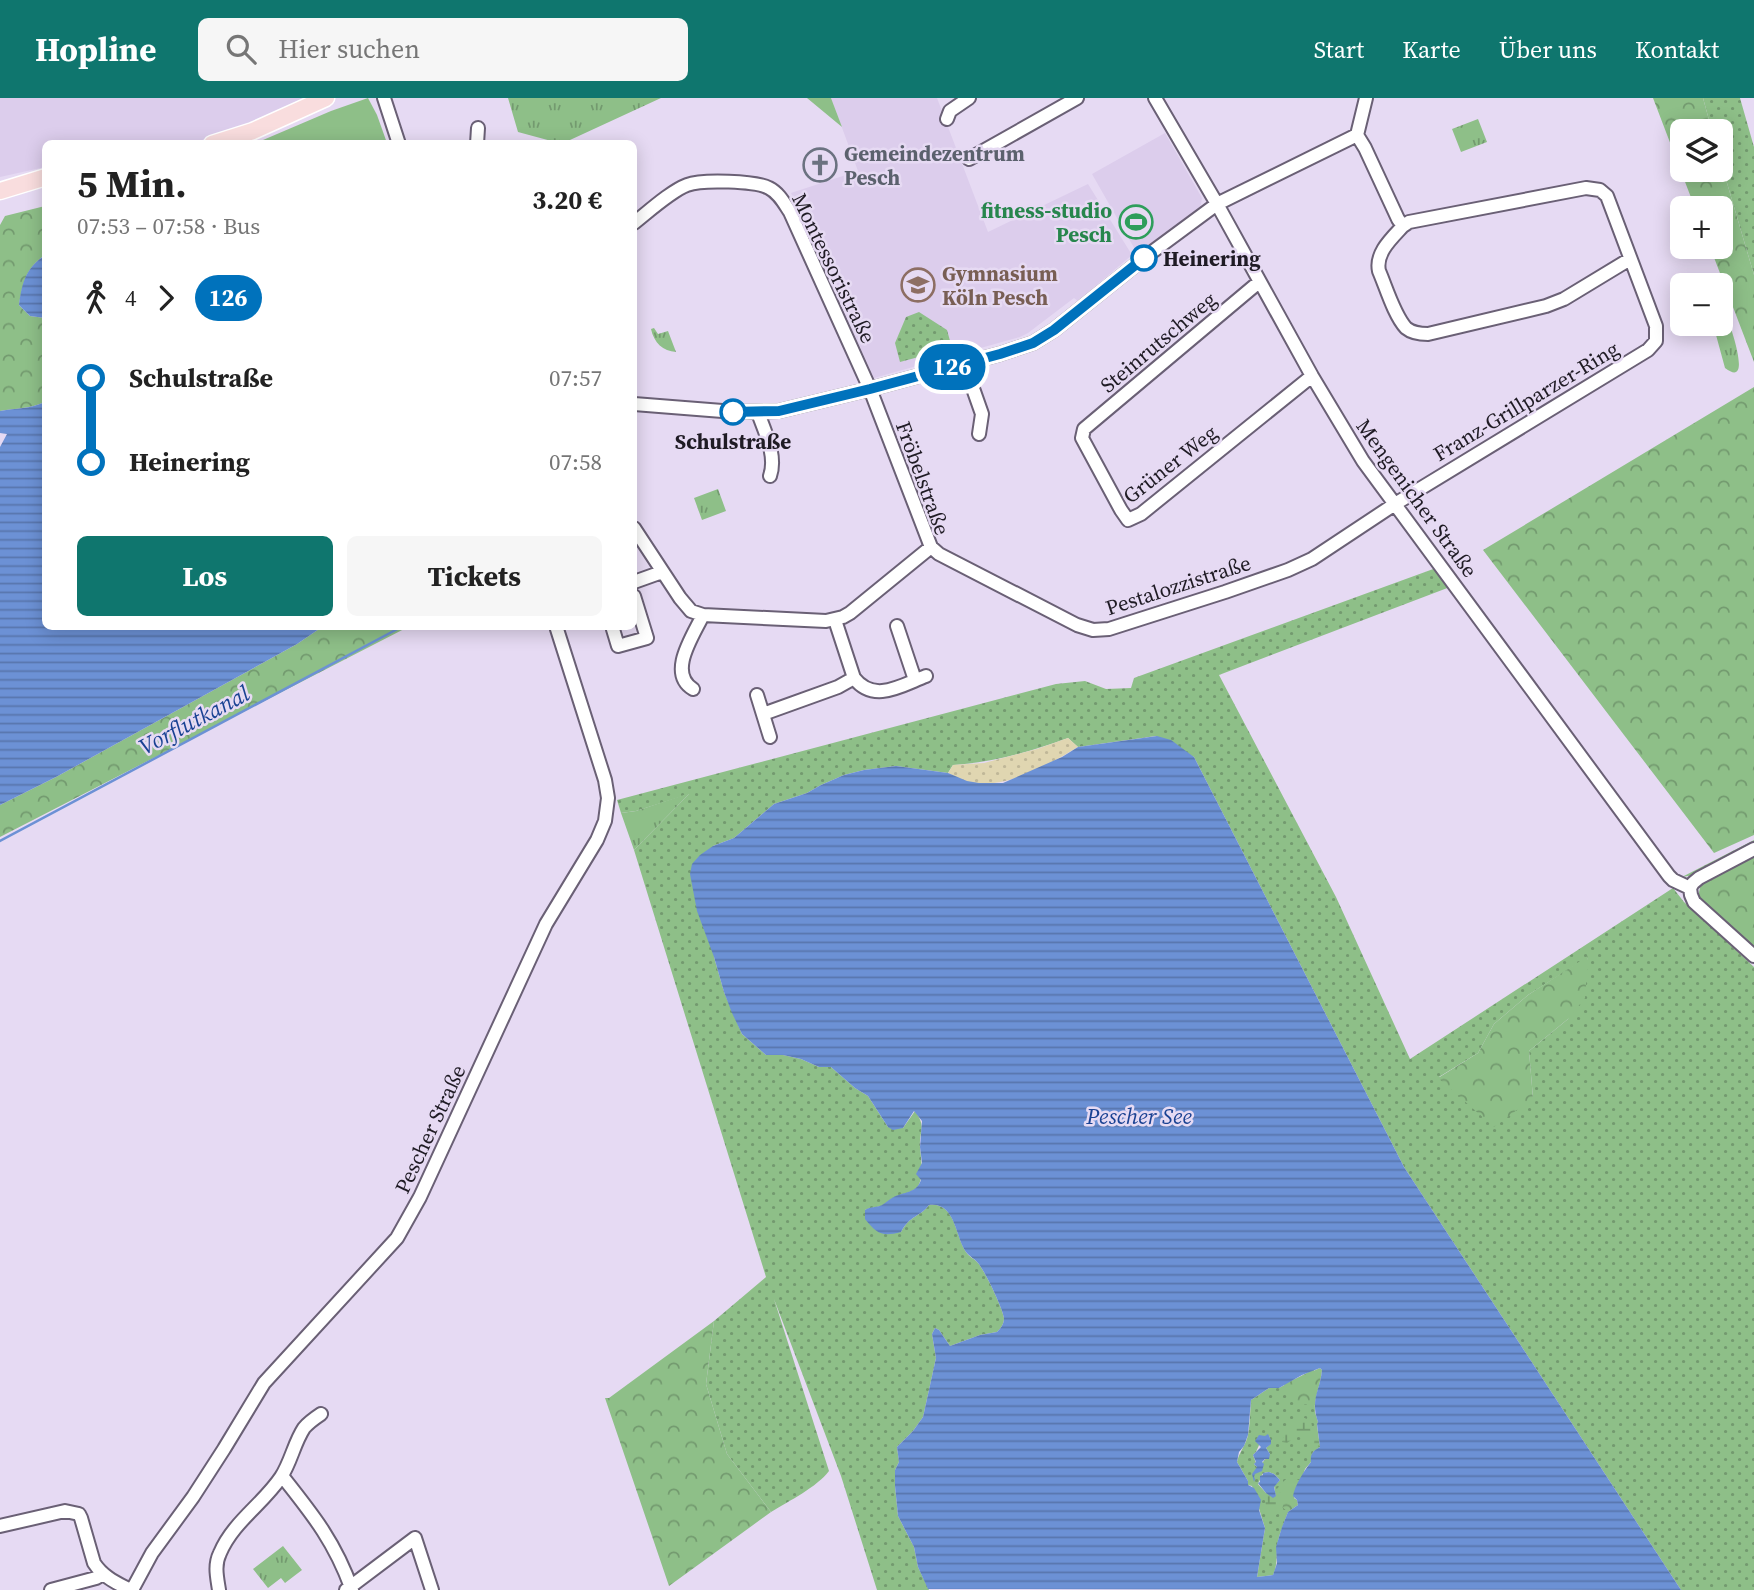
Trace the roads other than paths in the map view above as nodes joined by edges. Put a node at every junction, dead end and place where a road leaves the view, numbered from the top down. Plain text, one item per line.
1 (326, 98) edge
2 (384, 98) edge
3 (970, 98) edge
4 (1077, 98) edge
5 (1155, 98) edge
6 (1366, 98) edge
7 (947, 119) dead end
8 (478, 128) dead end
9 (1357, 135) junction
10 (225, 140) edge
11 (398, 140) edge
12 (476, 140) edge
13 (969, 159) dead end
14 (42, 178) edge
15 (0, 183) edge
16 (19, 185) junction
17 (0, 191) edge
18 (1217, 204) junction
19 (637, 221) edge
20 (1403, 226) junction
21 (1630, 259) junction
22 (1259, 282) junction
23 (964, 363) junction
24 (1312, 376) junction
25 (870, 389) junction
26 (637, 404) edge
27 (758, 413) junction
28 (1082, 433) joint
29 (979, 434) dead end
30 (770, 476) dead end
31 (1395, 504) junction
32 (637, 533) edge
33 (931, 547) junction
34 (663, 572) junction
35 (637, 581) edge
36 (703, 615) junction
37 (637, 619) edge
38 (835, 620) junction
39 (897, 626) dead end
40 (557, 630) edge
41 (613, 630) edge
42 (855, 678) junction
43 (694, 689) dead end
44 (757, 695) dead end
45 (763, 714) junction
46 (770, 737) dead end
47 (1754, 849) edge
48 (1690, 888) junction
49 (1754, 956) edge
50 (321, 1414) dead end
51 (282, 1476) junction
52 (0, 1526) edge
53 (103, 1574) junction
54 (350, 1589) edge
55 (51, 1590) edge
56 (131, 1590) edge
57 (219, 1590) edge
58 (432, 1590) edge

1 - 10 main road
2 - 11 street
3 - 7 street
4 - 13 street
5 - 18 street, Mengenicher Straße
6 - 9 street
8 - 12 street
9 - 18 street
9 - 20 street
14 - 16 main road
15 - 16 main road
16 - 17 main road
18 - 22 street, Mengenicher Straße
18 - 23 street
19 - 25 street, Montessoristraße
20 - 21 street
20 - 21 street
21 - 31 street, Franz-Grillparzer-Ring
22 - 24 street, Mengenicher Straße
22 - 28 street, Steinrutschweg
23 - 25 street
23 - 29 street
24 - 28 street, Grüner Weg
24 - 31 street, Mengenicher Straße
25 - 27 street
25 - 33 street, Fröbelstraße
26 - 27 street
27 - 30 street
31 - 33 street, Pestalozzistraße
31 - 48 street, Mengenicher Straße
32 - 34 street
33 - 38 street, Fröbelstraße
34 - 35 street
34 - 36 street
36 - 38 street
36 - 43 street
37 - 41 street
38 - 42 street
39 - 42 street
40 - 56 street, Pescher Straße
42 - 45 street
44 - 45 street
45 - 46 street
47 - 48 street
48 - 49 street, Mengenicher Straße
50 - 51 street
51 - 54 street
51 - 57 street
52 - 53 street
53 - 55 street
53 - 56 street
54 - 58 street

